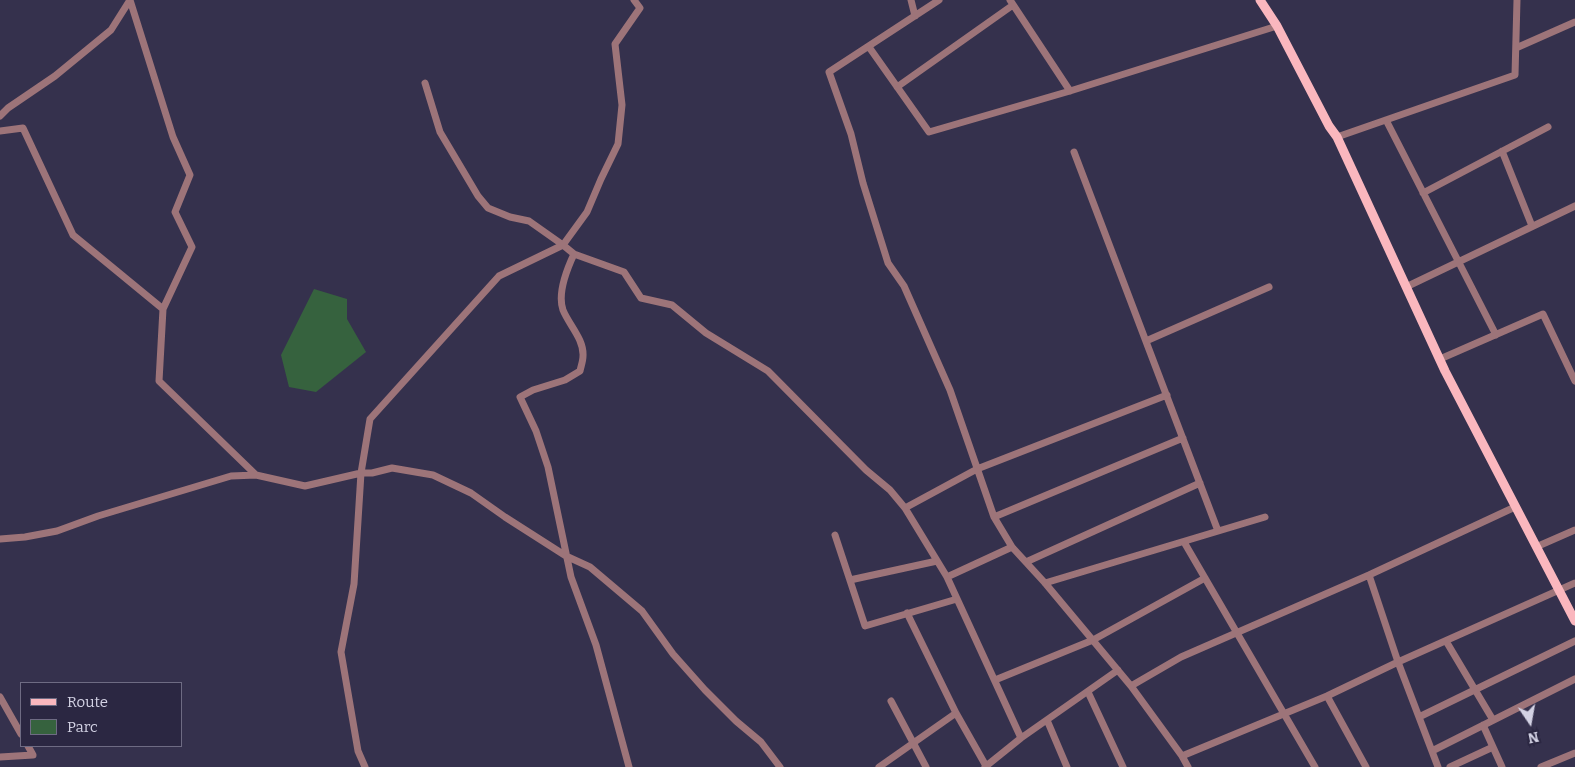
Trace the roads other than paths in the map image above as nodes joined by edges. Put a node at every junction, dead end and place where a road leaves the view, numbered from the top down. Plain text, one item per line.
1 (130, 0) edge
2 (634, 0) edge
3 (643, 0) edge
4 (911, 0) edge
5 (917, 0) edge
6 (939, 0) edge
7 (1260, 0) edge
8 (1517, 0) edge
9 (1012, 2) edge
10 (640, 8) junction
11 (915, 16) junction
12 (1575, 22) edge
13 (1277, 26) junction
14 (869, 47) junction
15 (1516, 48) junction
16 (425, 83) dead end
17 (897, 87) junction
18 (1070, 91) junction
19 (0, 116) edge
20 (1386, 120) junction
21 (1548, 127) dead end
22 (0, 131) edge
23 (1337, 137) junction
24 (1074, 152) dead end
25 (1502, 152) junction
26 (1423, 192) junction
27 (1575, 206) edge
28 (1532, 226) junction
29 (563, 245) junction
30 (574, 254) junction
31 (1458, 262) junction
32 (1269, 287) dead end
33 (1406, 287) junction
34 (163, 309) junction
35 (1496, 335) junction
36 (1146, 341) junction
37 (1440, 360) junction
38 (1575, 381) edge
39 (1167, 395) junction
40 (1183, 438) junction
41 (977, 469) junction
42 (361, 473) junction
43 (256, 475) junction
44 (1200, 483) junction
45 (1515, 507) junction
46 (905, 508) junction
47 (1265, 517) dead end
48 (994, 518) junction
49 (1575, 530) edge
50 (1218, 531) junction
51 (835, 536) dead end
52 (0, 539) edge
53 (1184, 542) junction
54 (1012, 547) junction
55 (1536, 547) junction
56 (566, 556) junction
57 (938, 561) junction
58 (1026, 562) junction
59 (1369, 575) junction
60 (947, 577) junction
61 (1205, 578) junction
62 (850, 580) junction
63 (1045, 583) junction
64 (1575, 583) edge
65 (1560, 590) junction
66 (957, 599) junction
67 (907, 613) junction
68 (1575, 620) edge
69 (1238, 633) junction
70 (1093, 640) junction
71 (1575, 641) edge
72 (1446, 642) junction
73 (1398, 662) junction
74 (1118, 670) junction
75 (1575, 679) edge
76 (995, 680) junction
77 (1131, 686) junction
78 (1475, 690) junction
79 (1088, 692) junction
80 (1327, 696) junction
81 (0, 697) edge
82 (891, 701) dead end
83 (956, 712) junction
84 (1284, 714) junction
85 (1419, 718) junction
86 (1047, 720) junction
87 (1493, 720) junction
88 (1483, 725) junction
89 (20, 732) edge
90 (1022, 738) junction
91 (914, 743) junction
92 (29, 747) edge
93 (1493, 747) junction
94 (1432, 751) junction
95 (1575, 753) edge
96 (1182, 756) junction
97 (0, 757) edge
98 (365, 767) edge
99 (629, 767) edge
100 (780, 767) edge
101 (879, 767) edge
102 (926, 767) edge
103 (985, 767) edge
104 (1067, 767) edge
105 (1123, 767) edge
106 (1188, 767) edge
107 (1315, 767) edge
108 (1366, 767) edge
109 (1438, 767) edge
110 (1450, 767) edge
111 (1502, 767) edge
112 (1541, 767) edge

1 - 19 street
1 - 34 street
2 - 10 street
3 - 10 street
4 - 11 street
5 - 11 street
6 - 11 street
7 - 13 main road
8 - 15 street
9 - 17 street
9 - 18 street
10 - 29 street
11 - 14 street
12 - 15 street
13 - 18 street
13 - 23 main road
14 - 17 street
14 - 41 street
15 - 20 street
16 - 29 street
17 - 18 street
20 - 23 street
20 - 26 street
21 - 25 street
22 - 34 street
23 - 33 main road
24 - 36 street
25 - 26 street
25 - 28 street
26 - 31 street
27 - 28 street
28 - 31 street
29 - 30 street
29 - 42 street
30 - 46 street
30 - 56 street
31 - 33 street
31 - 35 street
32 - 36 street
33 - 37 main road
34 - 43 street
35 - 37 street
35 - 38 street
36 - 39 street
37 - 45 main road
39 - 40 street
39 - 41 street
40 - 44 street
40 - 48 street
41 - 46 street
41 - 48 street
42 - 43 street
42 - 56 street
42 - 98 street
43 - 52 street
44 - 50 street
44 - 58 street
45 - 55 main road
45 - 59 street
46 - 57 street
47 - 50 street
48 - 54 street
49 - 55 street
50 - 53 street
51 - 62 street
53 - 61 street
53 - 63 street
54 - 58 street
54 - 60 street
55 - 65 main road
56 - 99 street
56 - 100 street
57 - 60 street
57 - 62 street
58 - 63 street
59 - 69 street
59 - 73 street
60 - 66 street
61 - 69 street
61 - 70 street
62 - 67 street
63 - 70 street
64 - 65 street
65 - 68 main road
65 - 72 street
66 - 67 street
66 - 76 street
67 - 83 street
69 - 77 street
69 - 84 street
70 - 74 street
70 - 76 street
71 - 78 street
72 - 73 street
72 - 78 street
73 - 80 street
73 - 85 street
74 - 77 street
74 - 79 street
75 - 87 street
76 - 90 street
77 - 96 street
78 - 85 street
78 - 87 street
79 - 86 street
79 - 105 street
80 - 84 street
80 - 108 street
81 - 89 street
82 - 91 street
83 - 91 street
83 - 103 street
84 - 96 street
84 - 107 street
85 - 94 street
86 - 90 street
86 - 104 street
87 - 88 street
88 - 93 street
88 - 94 street
90 - 103 street
91 - 101 street
91 - 102 street
92 - 97 street
93 - 110 street
93 - 111 street
94 - 109 street
95 - 112 street
96 - 106 street

